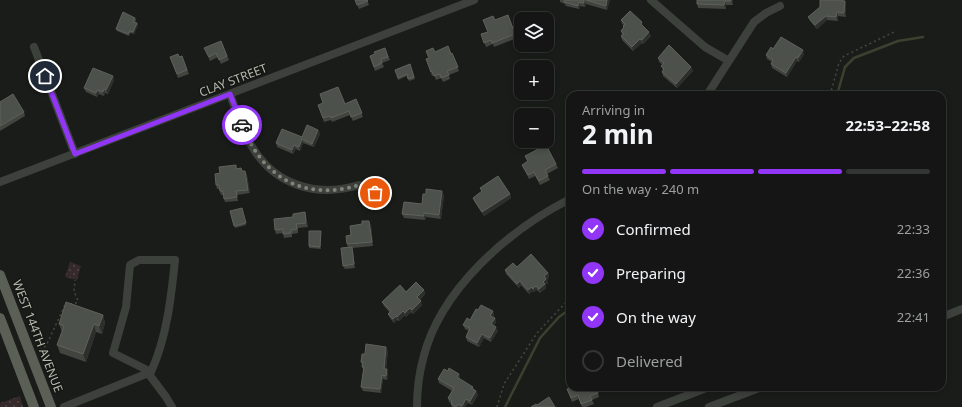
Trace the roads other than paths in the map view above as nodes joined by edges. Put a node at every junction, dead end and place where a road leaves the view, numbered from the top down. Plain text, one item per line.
1 (474, 0) edge
2 (651, 0) edge
3 (780, 6) dead end
4 (34, 47) dead end
5 (729, 61) junction
6 (710, 91) edge
7 (230, 94) junction
8 (75, 154) junction
9 (0, 182) edge
10 (375, 193) dead end
11 (566, 201) edge
12 (0, 275) edge
13 (962, 309) edge
14 (946, 315) edge
15 (0, 318) edge
16 (149, 372) junction
17 (699, 391) edge
18 (751, 391) edge
19 (34, 407) edge
20 (51, 407) edge
21 (64, 407) edge
22 (172, 407) edge
23 (417, 407) edge
24 (657, 407) edge
25 (710, 407) edge

1 - 7 street, CLAY STREET
2 - 5 street
3 - 5 street
4 - 8 street
5 - 6 street
7 - 8 street, CLAY STREET
7 - 10 street
8 - 9 street, CLAY STREET
11 - 23 street
12 - 20 main road, WEST 144TH AVENUE
13 - 14 street
15 - 19 main road
16 - 16 street
16 - 21 street
16 - 22 street
17 - 24 street
18 - 25 street

